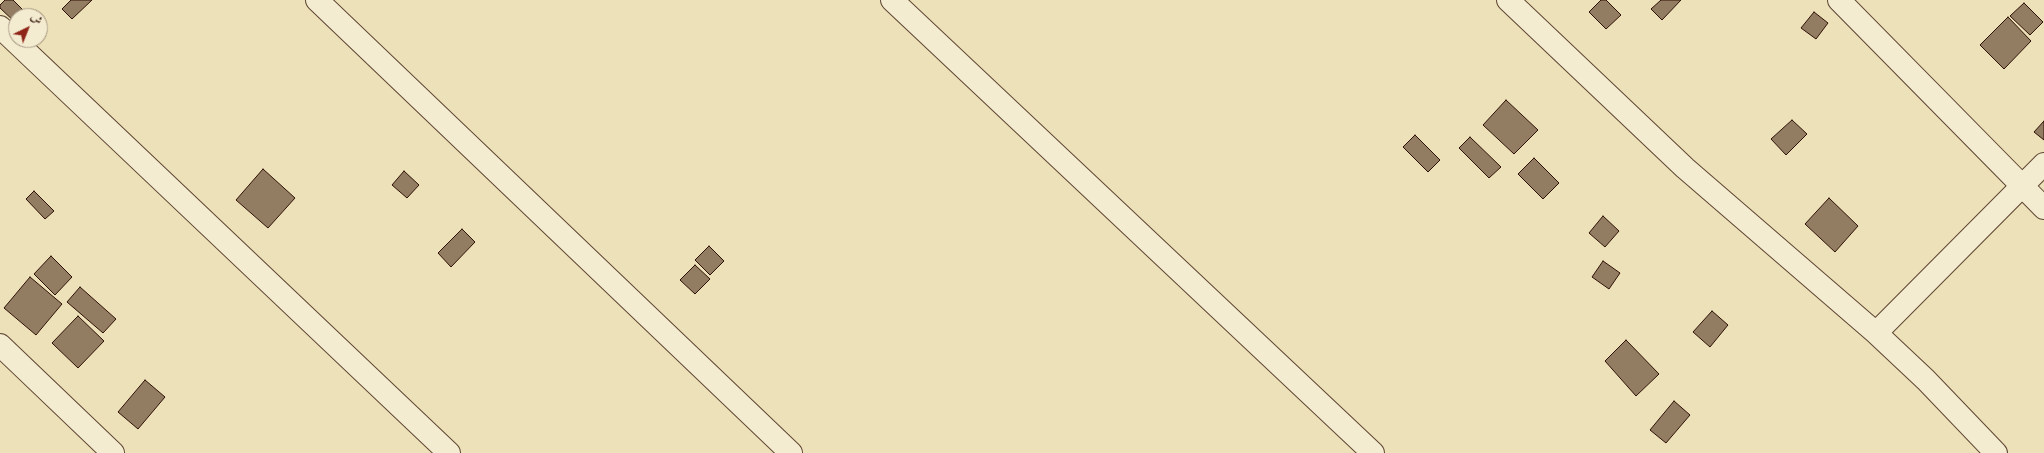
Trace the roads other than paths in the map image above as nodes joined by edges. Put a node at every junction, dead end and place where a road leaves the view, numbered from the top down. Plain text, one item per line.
1 (317, 0) edge
2 (892, 0) edge
3 (1508, 0) edge
4 (1839, 0) edge
5 (0, 27) edge
6 (2044, 164) edge
7 (2022, 185) junction
8 (2044, 208) edge
9 (1876, 334) junction
10 (0, 345) edge
11 (113, 453) edge
12 (449, 453) edge
13 (791, 453) edge
14 (1373, 453) edge
15 (1996, 453) edge

1 - 13 street
2 - 14 street
3 - 9 street
4 - 7 street
5 - 12 street
6 - 7 street
7 - 8 street
7 - 9 street
9 - 15 street
10 - 11 street

